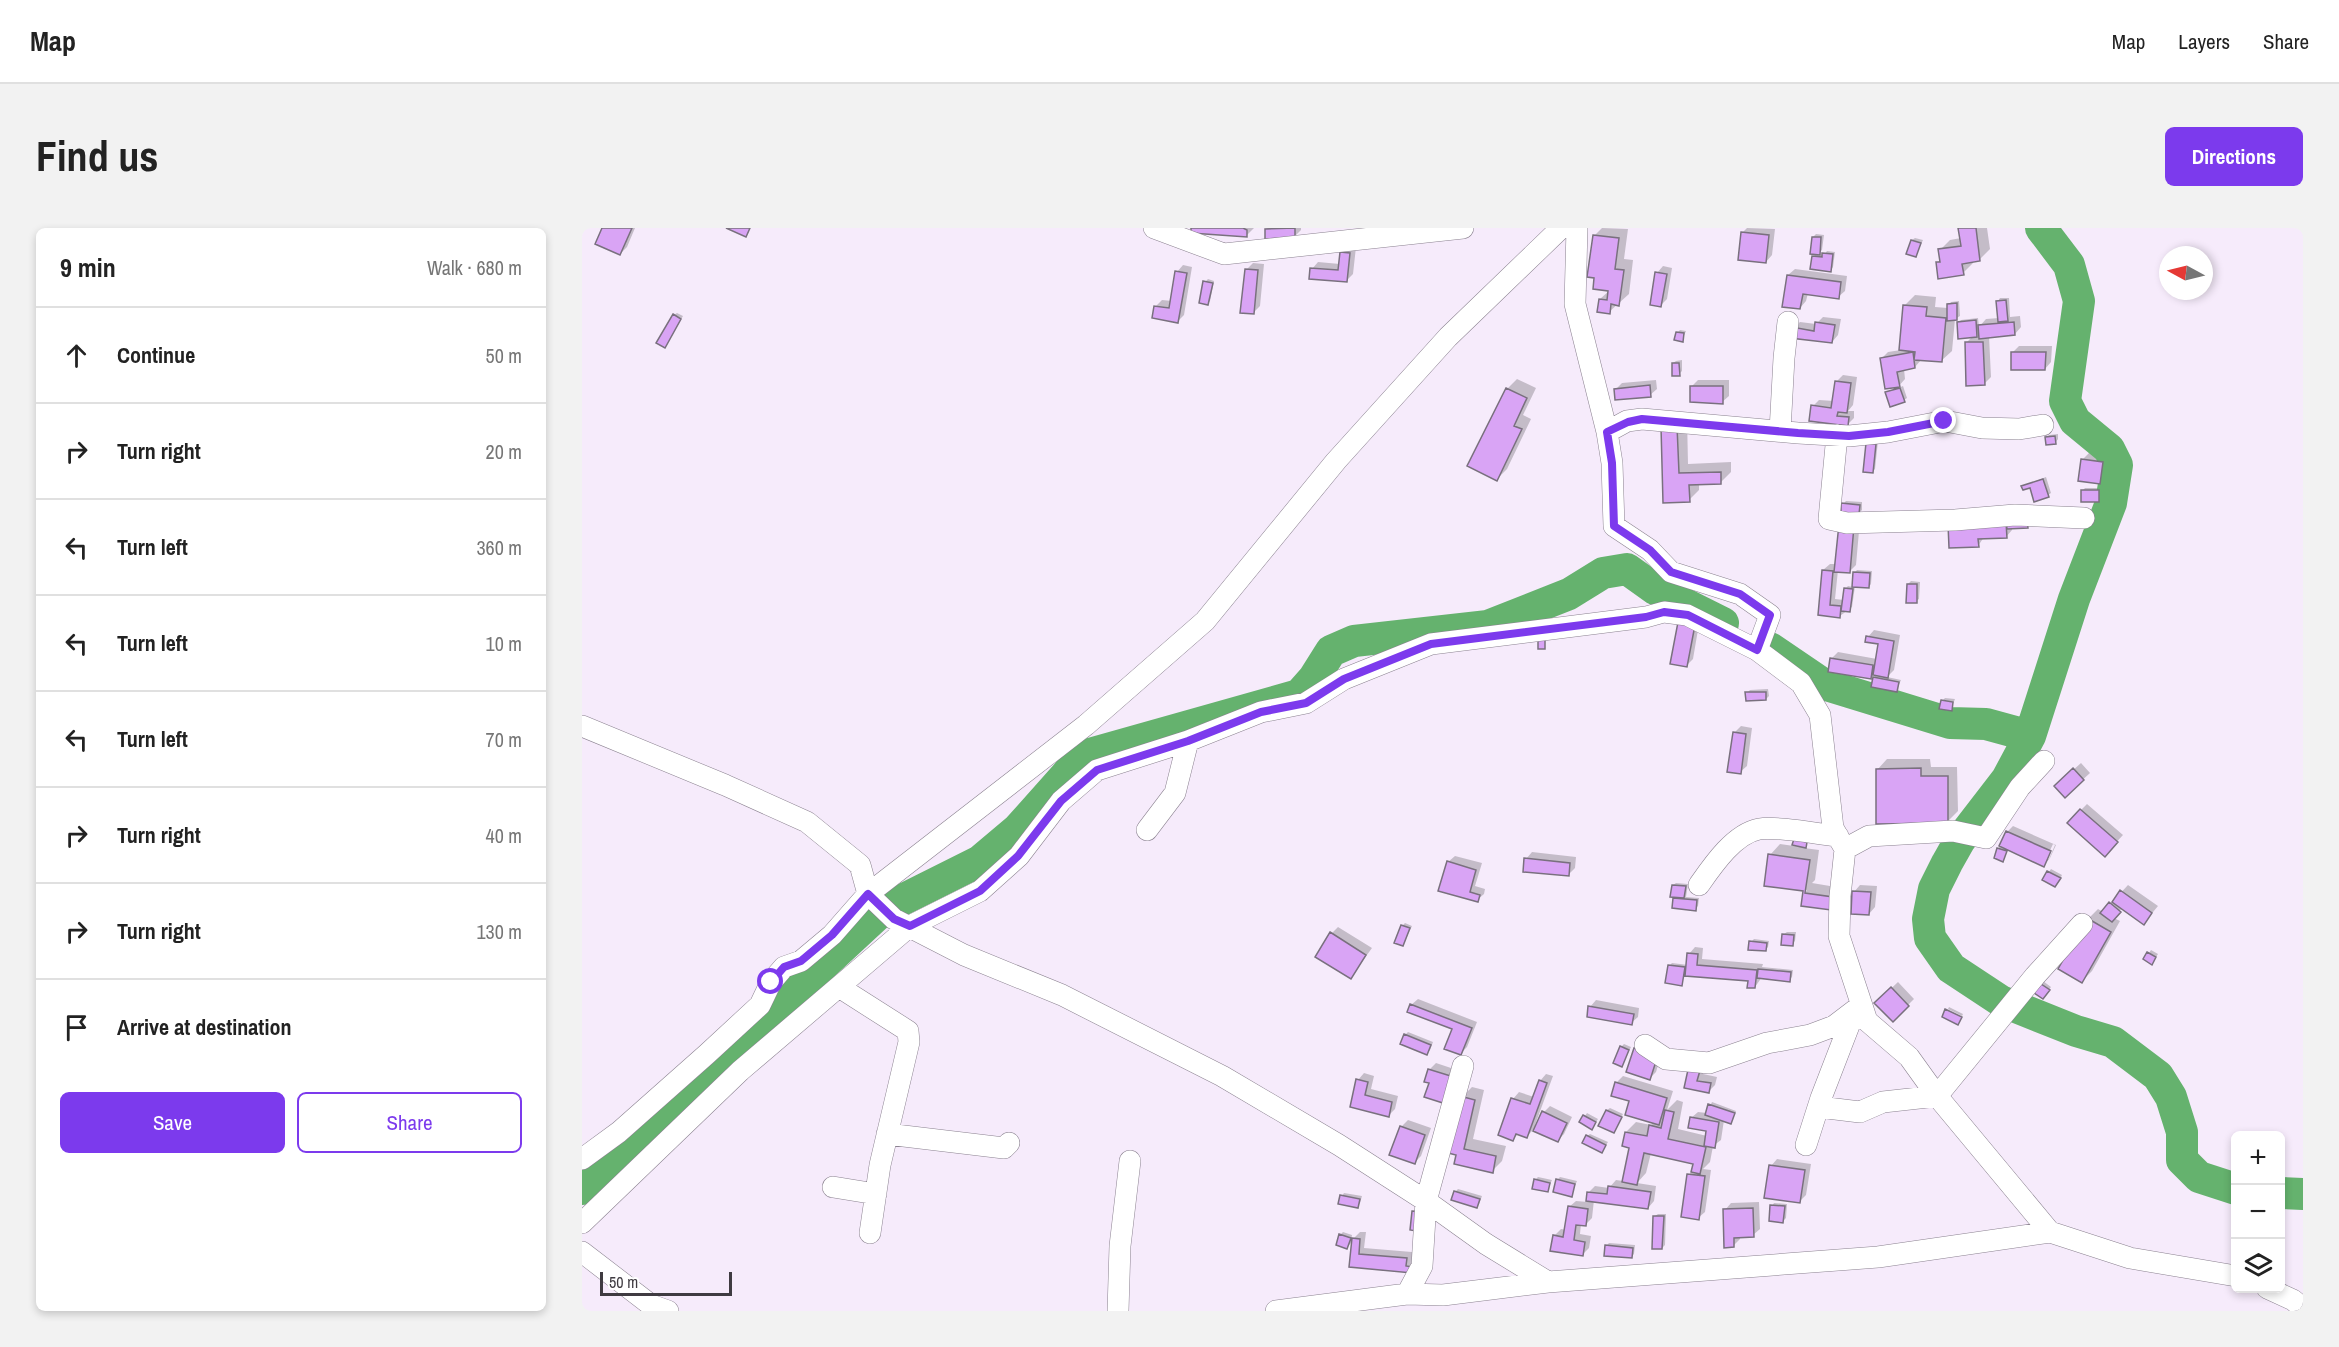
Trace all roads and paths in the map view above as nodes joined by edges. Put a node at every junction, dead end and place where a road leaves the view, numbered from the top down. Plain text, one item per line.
1 (1154, 228) edge
2 (1463, 228) edge
3 (1561, 228) edge
4 (1577, 228) edge
5 (1374, 233) edge
6 (1788, 322) dead end
7 (2043, 425) dead end
8 (1780, 431) junction
9 (1607, 432) junction
10 (1837, 435) junction
11 (2084, 518) dead end
12 (1757, 650) junction
13 (582, 726) edge
14 (1188, 741) junction
15 (2044, 760) dead end
16 (1147, 830) dead end
17 (1841, 843) junction
18 (1699, 885) dead end
19 (868, 894) junction
20 (2082, 924) dead end
21 (910, 926) junction
22 (839, 987) junction
23 (1858, 1005) junction
24 (1645, 1045) dead end
25 (1463, 1066) dead end
26 (1937, 1096) junction
27 (1819, 1107) junction
28 (887, 1134) junction
29 (1009, 1143) dead end
30 (1806, 1145) dead end
31 (582, 1158) edge
32 (1130, 1161) dead end
33 (833, 1187) dead end
34 (876, 1194) junction
35 (1426, 1202) junction
36 (582, 1223) edge
37 (2050, 1232) junction
38 (870, 1233) dead end
39 (582, 1252) edge
40 (2231, 1275) edge
41 (1548, 1282) junction
42 (2278, 1293) edge
43 (1407, 1294) junction
44 (2303, 1308) edge
45 (668, 1311) edge
46 (1118, 1311) edge
47 (1275, 1311) edge

1 - 5 street
2 - 5 street
3 - 19 street
4 - 9 street
6 - 8 street
7 - 10 street
8 - 9 street
8 - 10 street
9 - 12 street
10 - 11 street
12 - 14 street
12 - 17 street
13 - 19 street
14 - 16 street
14 - 21 street
15 - 17 street
17 - 18 street
17 - 23 street
19 - 21 street
19 - 31 street
20 - 26 street
21 - 22 street
21 - 35 street
22 - 28 street
22 - 36 street
23 - 24 street
23 - 26 street
23 - 27 street
25 - 35 street
26 - 27 street
26 - 37 street
27 - 30 street
28 - 29 street
28 - 34 street
32 - 46 street
33 - 34 street
34 - 38 street
35 - 41 street
35 - 43 street
37 - 40 street
37 - 41 street
39 - 45 street
41 - 43 street
42 - 44 street
43 - 47 street

